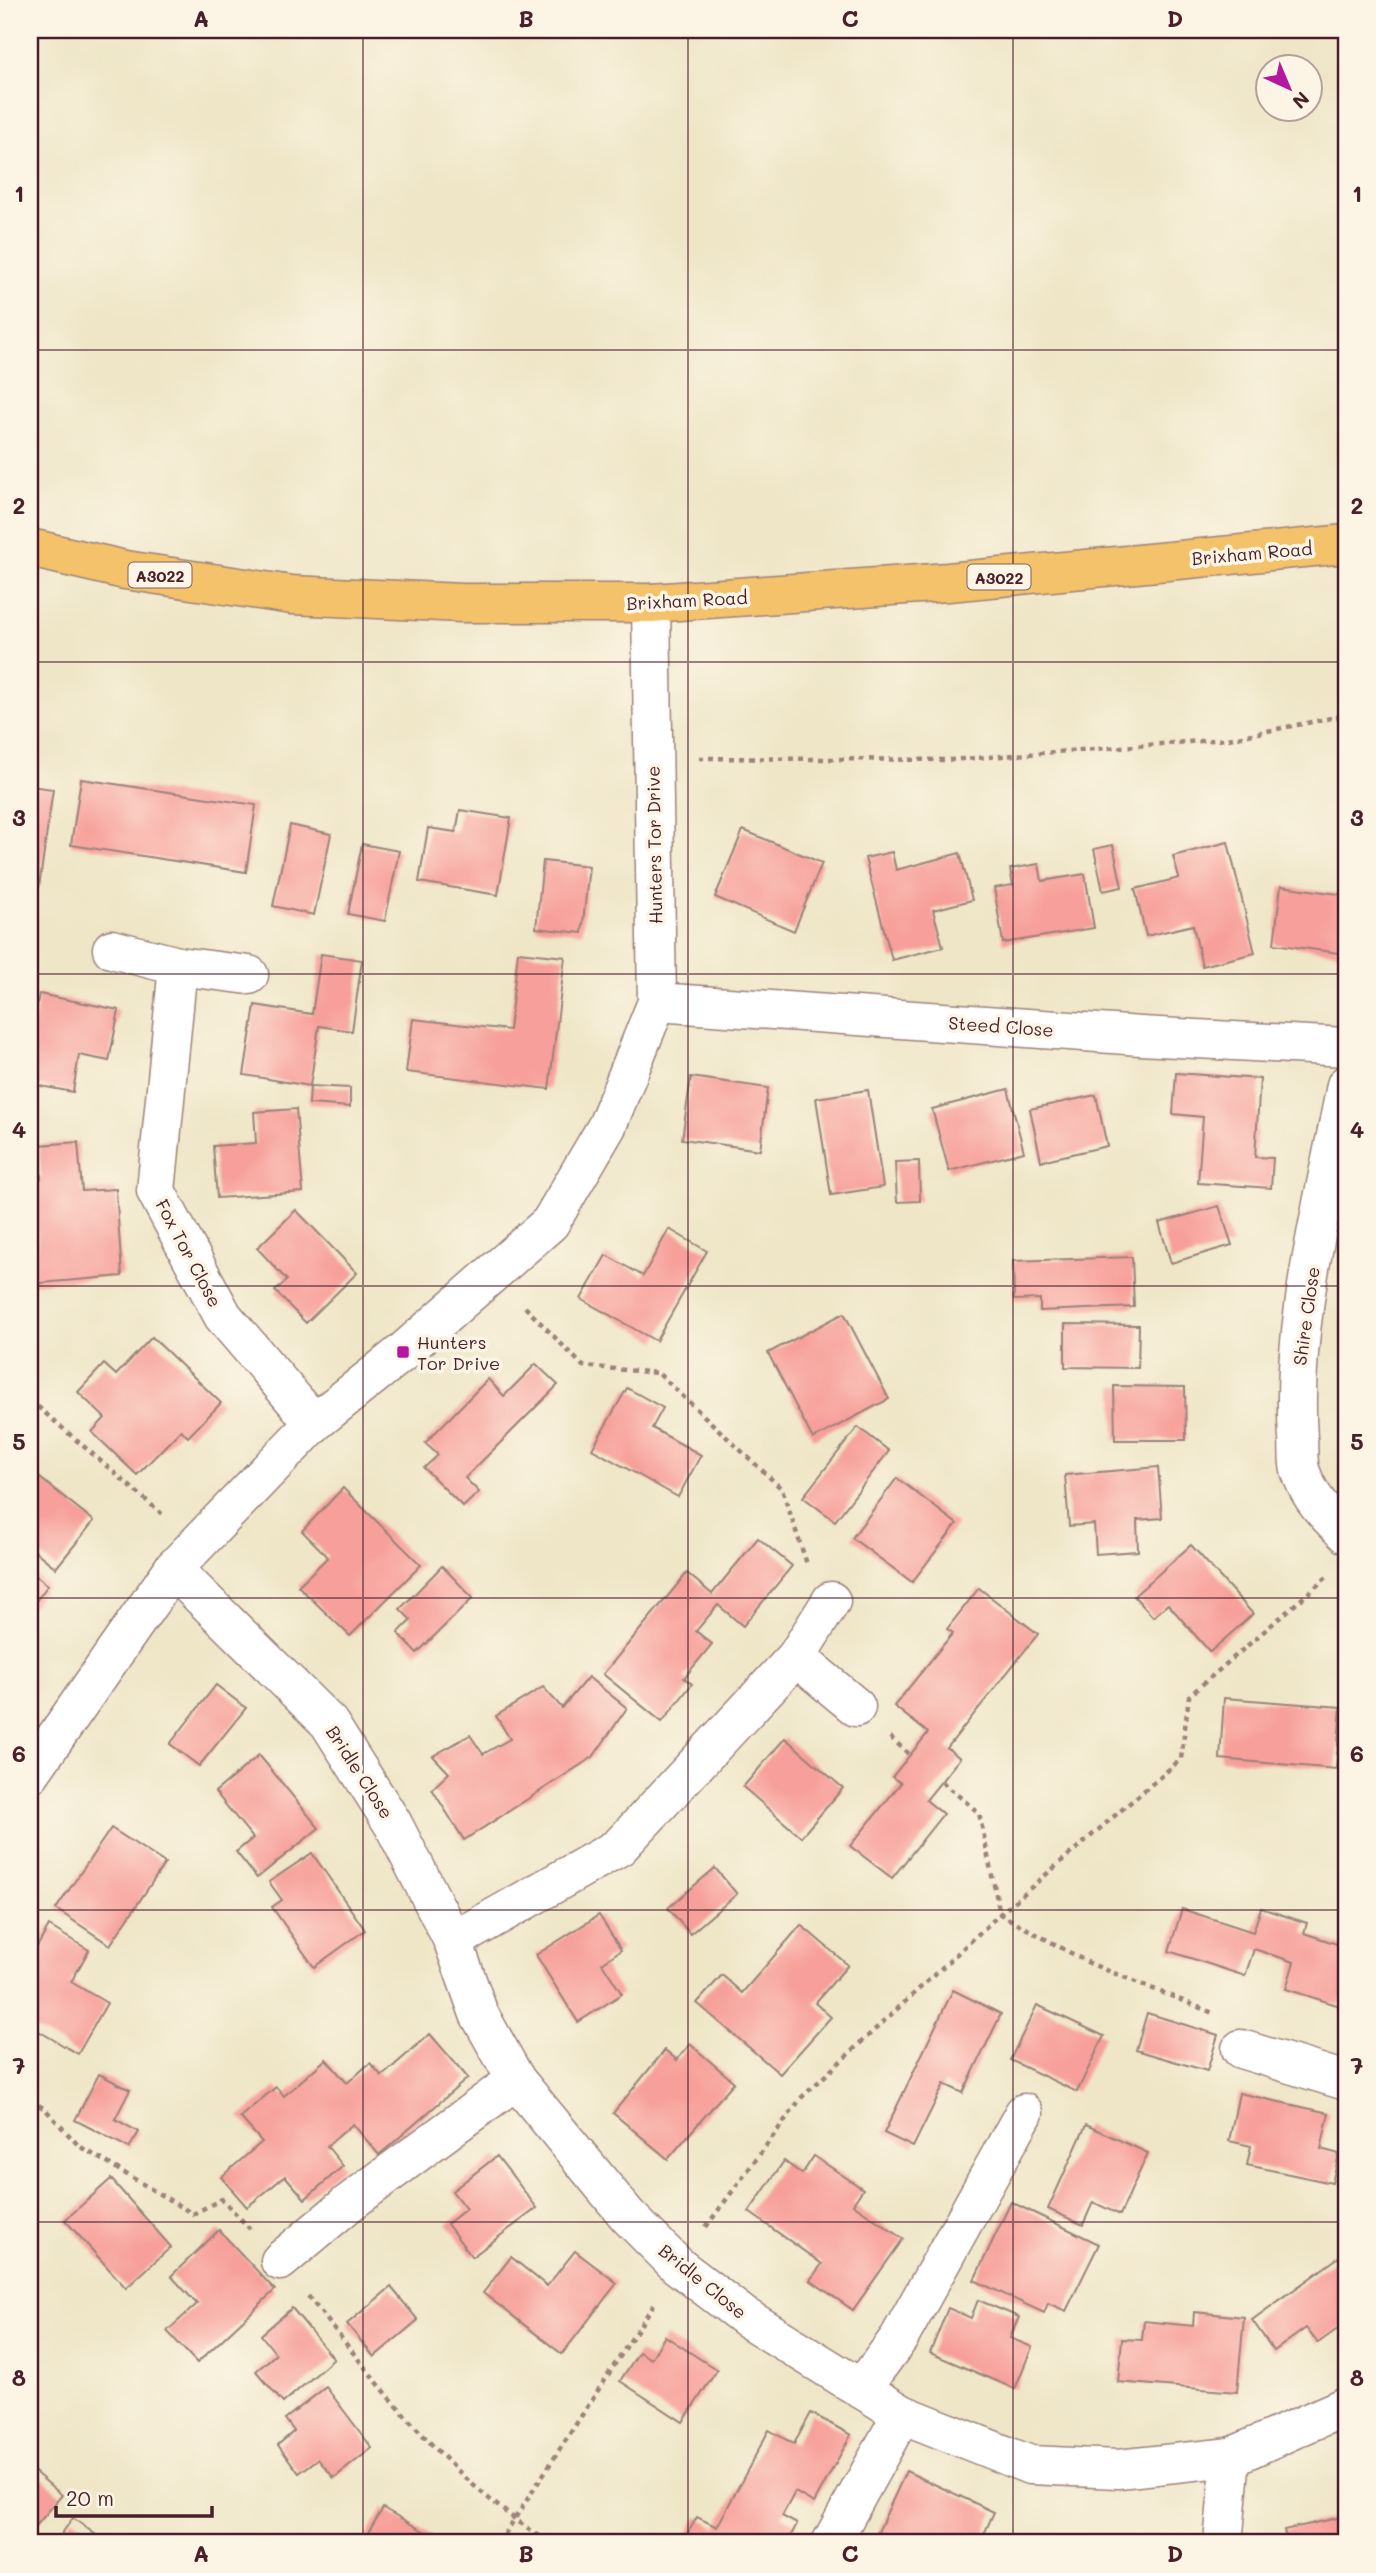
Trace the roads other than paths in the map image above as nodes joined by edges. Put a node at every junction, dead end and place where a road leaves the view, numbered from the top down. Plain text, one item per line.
1 (1346, 544) edge
2 (30, 548) edge
3 (651, 603) junction
4 (112, 949) dead end
5 (178, 966) junction
6 (249, 975) dead end
7 (657, 1002) junction
8 (1346, 1047) edge
9 (1346, 1085) edge
10 (314, 1423) junction
11 (1341, 1552) edge
12 (184, 1556) junction
13 (831, 1601) road end
14 (796, 1657) junction
15 (856, 1707) dead end
16 (30, 1774) edge
17 (453, 1941) junction
18 (1241, 2049) road end
19 (516, 2080) junction
20 (1346, 2081) edge
21 (1024, 2113) dead end
22 (280, 2262) road end
23 (861, 2389) junction
24 (1346, 2406) edge
25 (902, 2414) junction
26 (1231, 2457) junction
27 (831, 2543) edge
28 (1223, 2543) edge

1 - 3 main road, Brixham Road / A3022
2 - 3 main road, Brixham Road / A3022
3 - 7 street, Hunters Tor Drive
4 - 5 street
5 - 6 street
5 - 10 street, Fox Tor Close
7 - 8 street, Steed Close
7 - 10 street, Hunters Tor Drive
9 - 11 street, Shire Close
10 - 12 street, Hunters Tor Drive
12 - 16 street, Hunters Tor Drive
12 - 17 street, Bridle Close
13 - 14 street
14 - 15 street
14 - 17 street
17 - 19 street, Bridle Close
18 - 20 street
19 - 22 street
19 - 23 street, Bridle Close
21 - 23 street
23 - 25 street, Bridle Close
24 - 26 street, Bridle Close
25 - 26 street, Bridle Close
25 - 27 street
26 - 28 street

